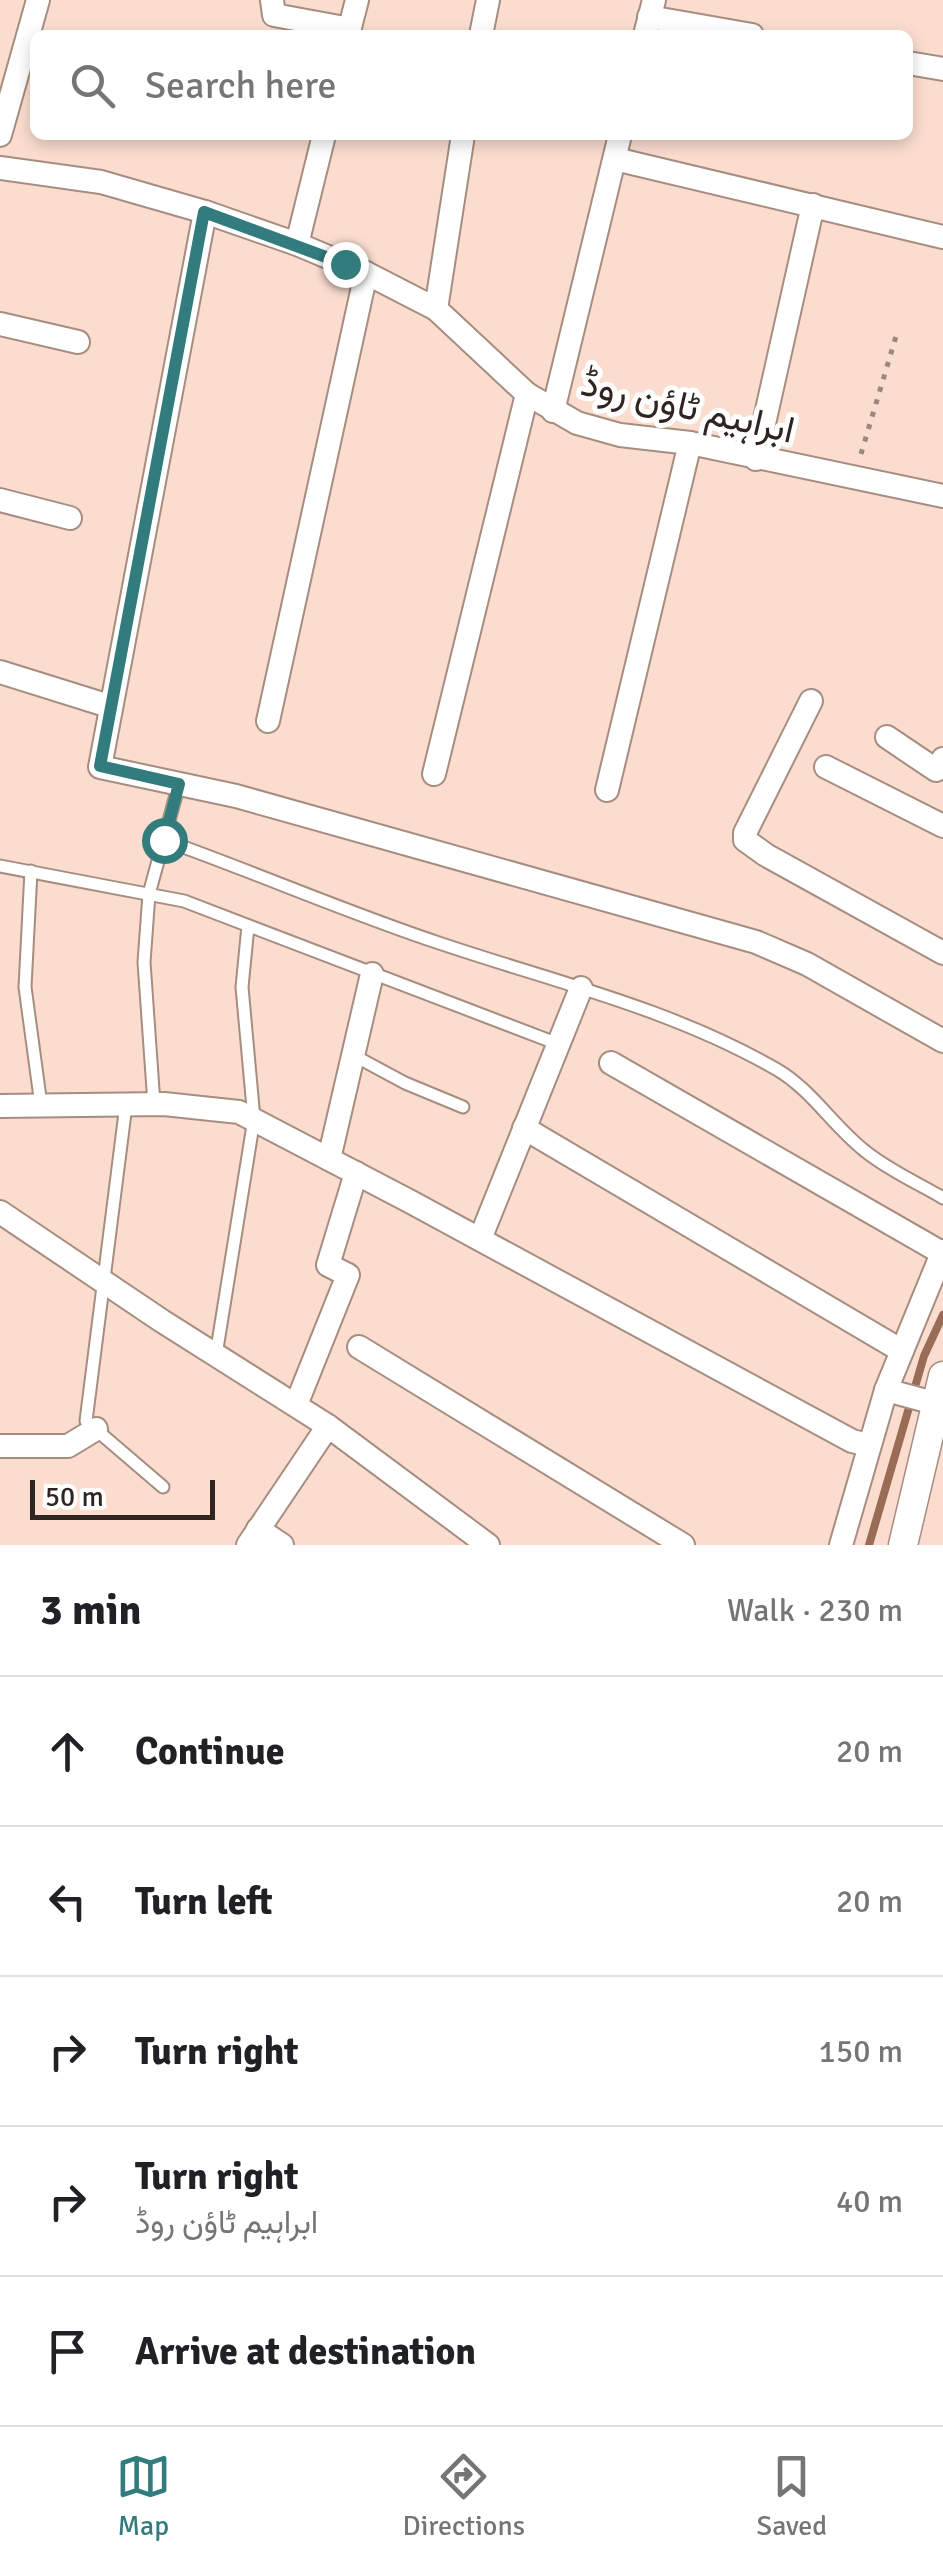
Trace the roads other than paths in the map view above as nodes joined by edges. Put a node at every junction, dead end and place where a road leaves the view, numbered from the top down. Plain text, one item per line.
1 (38, 0) edge
2 (272, 0) edge
3 (357, 0) edge
4 (488, 0) edge
5 (649, 17) edge
6 (340, 30) edge
7 (350, 30) edge
8 (482, 30) edge
9 (723, 30) edge
10 (913, 64) edge
11 (943, 69) edge
12 (0, 136) edge
13 (323, 140) edge
14 (462, 140) edge
15 (619, 140) edge
16 (614, 158) junction
17 (0, 168) edge
18 (813, 205) junction
19 (204, 212) junction
20 (943, 237) edge
21 (297, 244) junction
22 (366, 273) junction
23 (436, 309) junction
24 (0, 324) edge
25 (78, 342) dead end
26 (528, 394) junction
27 (553, 411) junction
28 (690, 443) junction
29 (756, 458) junction
30 (943, 496) edge
31 (0, 500) edge
32 (70, 518) dead end
33 (0, 672) edge
34 (811, 701) dead end
35 (109, 706) junction
36 (268, 722) dead end
37 (886, 738) dead end
38 (943, 759) edge
39 (826, 767) dead end
40 (434, 774) dead end
41 (179, 784) junction
42 (607, 790) dead end
43 (943, 826) edge
44 (164, 840) junction
45 (0, 866) edge
46 (31, 871) junction
47 (150, 894) junction
48 (248, 926) junction
49 (943, 953) edge
50 (372, 974) junction
51 (581, 988) junction
52 (943, 1041) edge
53 (558, 1044) junction
54 (353, 1055) junction
55 (611, 1062) dead end
56 (154, 1104) junction
57 (126, 1105) junction
58 (0, 1106) edge
59 (41, 1106) junction
60 (463, 1107) dead end
61 (254, 1118) junction
62 (524, 1128) junction
63 (330, 1159) junction
64 (356, 1173) junction
65 (943, 1198) edge
66 (0, 1212) edge
67 (480, 1239) junction
68 (943, 1252) edge
69 (102, 1281) junction
70 (359, 1347) dead end
71 (902, 1351) junction
72 (216, 1355) junction
73 (943, 1376) edge
74 (892, 1391) junction
75 (930, 1402) junction
76 (296, 1405) junction
77 (328, 1426) junction
78 (96, 1429) junction
79 (868, 1445) junction
80 (0, 1446) edge
81 (164, 1486) dead end
82 (253, 1537) edge
83 (282, 1545) edge
84 (488, 1545) edge
85 (683, 1545) edge
86 (841, 1545) edge
87 (904, 1545) edge

1 - 12 street
2 - 6 street
3 - 7 street
4 - 8 street
5 - 9 street
10 - 11 street
13 - 21 street
14 - 23 street
15 - 16 street
16 - 18 street
16 - 27 street
17 - 19 street, ابراہیم ٹاؤن روڈ
18 - 20 street
18 - 29 street
19 - 21 street, ابراہیم ٹاؤن روڈ
19 - 35 street
21 - 22 street, ابراہیم ٹاؤن روڈ
22 - 23 street, ابراہیم ٹاؤن روڈ
22 - 36 street
23 - 26 street, ابراہیم ٹاؤن روڈ
24 - 25 street
26 - 27 street, ابراہیم ٹاؤن روڈ
26 - 40 street
27 - 28 street, ابراہیم ٹاؤن روڈ
28 - 29 street, ابراہیم ٹاؤن روڈ
28 - 42 street
29 - 30 street, ابراہیم ٹاؤن روڈ
31 - 32 street
33 - 35 street
34 - 49 street
35 - 41 street
37 - 38 street
39 - 43 street
41 - 44 lane
41 - 52 street
44 - 47 lane
44 - 51 lane
45 - 46 lane
46 - 47 lane
46 - 59 lane
47 - 48 lane
47 - 56 lane
48 - 50 lane
48 - 61 lane
50 - 53 lane
50 - 54 street
51 - 53 street
51 - 65 lane
53 - 62 street
54 - 60 lane
54 - 63 street
55 - 68 street
56 - 57 street
56 - 61 street
57 - 59 street
57 - 69 lane
58 - 59 street
61 - 63 street
61 - 72 lane
62 - 67 street
62 - 71 street
63 - 64 street
64 - 67 street
64 - 76 street
66 - 69 street
67 - 79 street
68 - 71 street
69 - 72 street
69 - 78 lane
70 - 85 street
71 - 74 street
72 - 76 street
73 - 75 street
74 - 75 street
74 - 79 street
75 - 87 street
76 - 77 street
77 - 82 street
77 - 84 street
78 - 80 street
78 - 81 lane
79 - 86 street
82 - 83 street

